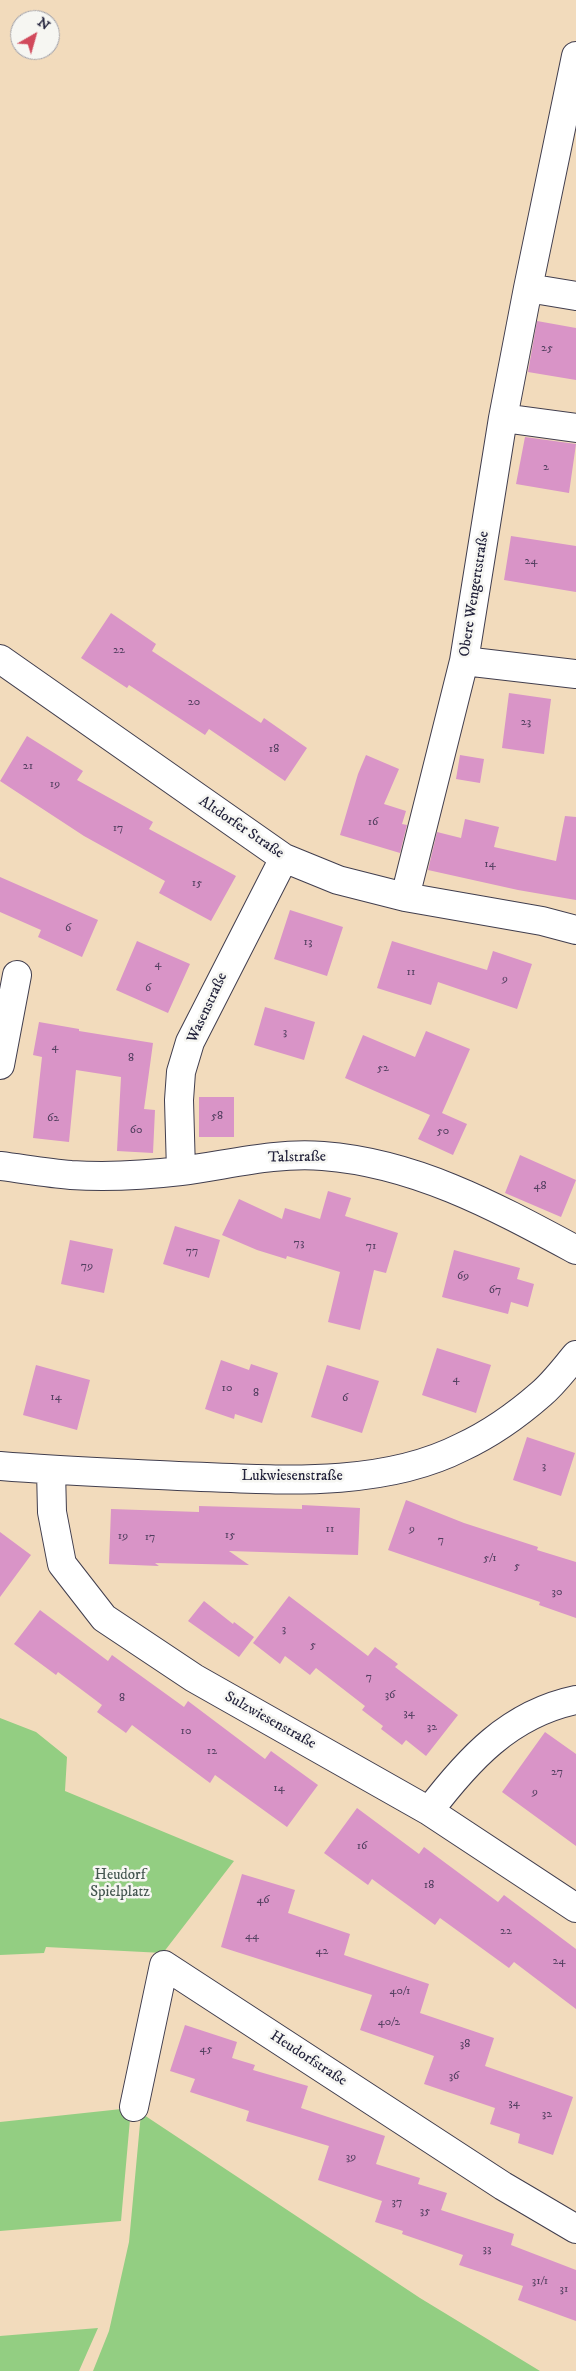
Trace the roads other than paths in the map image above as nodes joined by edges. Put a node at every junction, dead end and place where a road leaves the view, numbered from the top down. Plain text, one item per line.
1 (576, 56) edge
2 (528, 288) junction
3 (576, 296) edge
4 (503, 418) junction
5 (576, 428) edge
6 (0, 658) edge
7 (464, 661) junction
8 (576, 674) edge
9 (284, 858) junction
10 (405, 897) junction
11 (576, 930) edge
12 (16, 975) dead end
13 (0, 1065) edge
14 (0, 1166) edge
15 (181, 1171) junction
16 (576, 1250) edge
17 (576, 1355) edge
18 (0, 1466) edge
19 (51, 1470) junction
20 (576, 1700) edge
21 (429, 1812) junction
22 (576, 1908) edge
23 (134, 2107) dead end
24 (576, 2229) edge

1 - 2 street, Obere Wengertstraße
2 - 3 street
2 - 4 street, Obere Wengertstraße
4 - 5 street
4 - 7 street, Obere Wengertstraße
6 - 9 street, Altdorfer Straße
7 - 8 street
7 - 10 street, Obere Wengertstraße
9 - 10 street, Altdorfer Straße
9 - 15 street, Wasenstraße
10 - 11 street, Altdorfer Straße
12 - 13 street
14 - 15 street, Talstraße
15 - 16 street, Talstraße
17 - 19 street, Lukwiesenstraße
18 - 19 street, Lukwiesenstraße
19 - 21 street, Sulzwiesenstraße
20 - 21 street
21 - 22 street, Sulzwiesenstraße
23 - 24 street, Heudorfstraße

